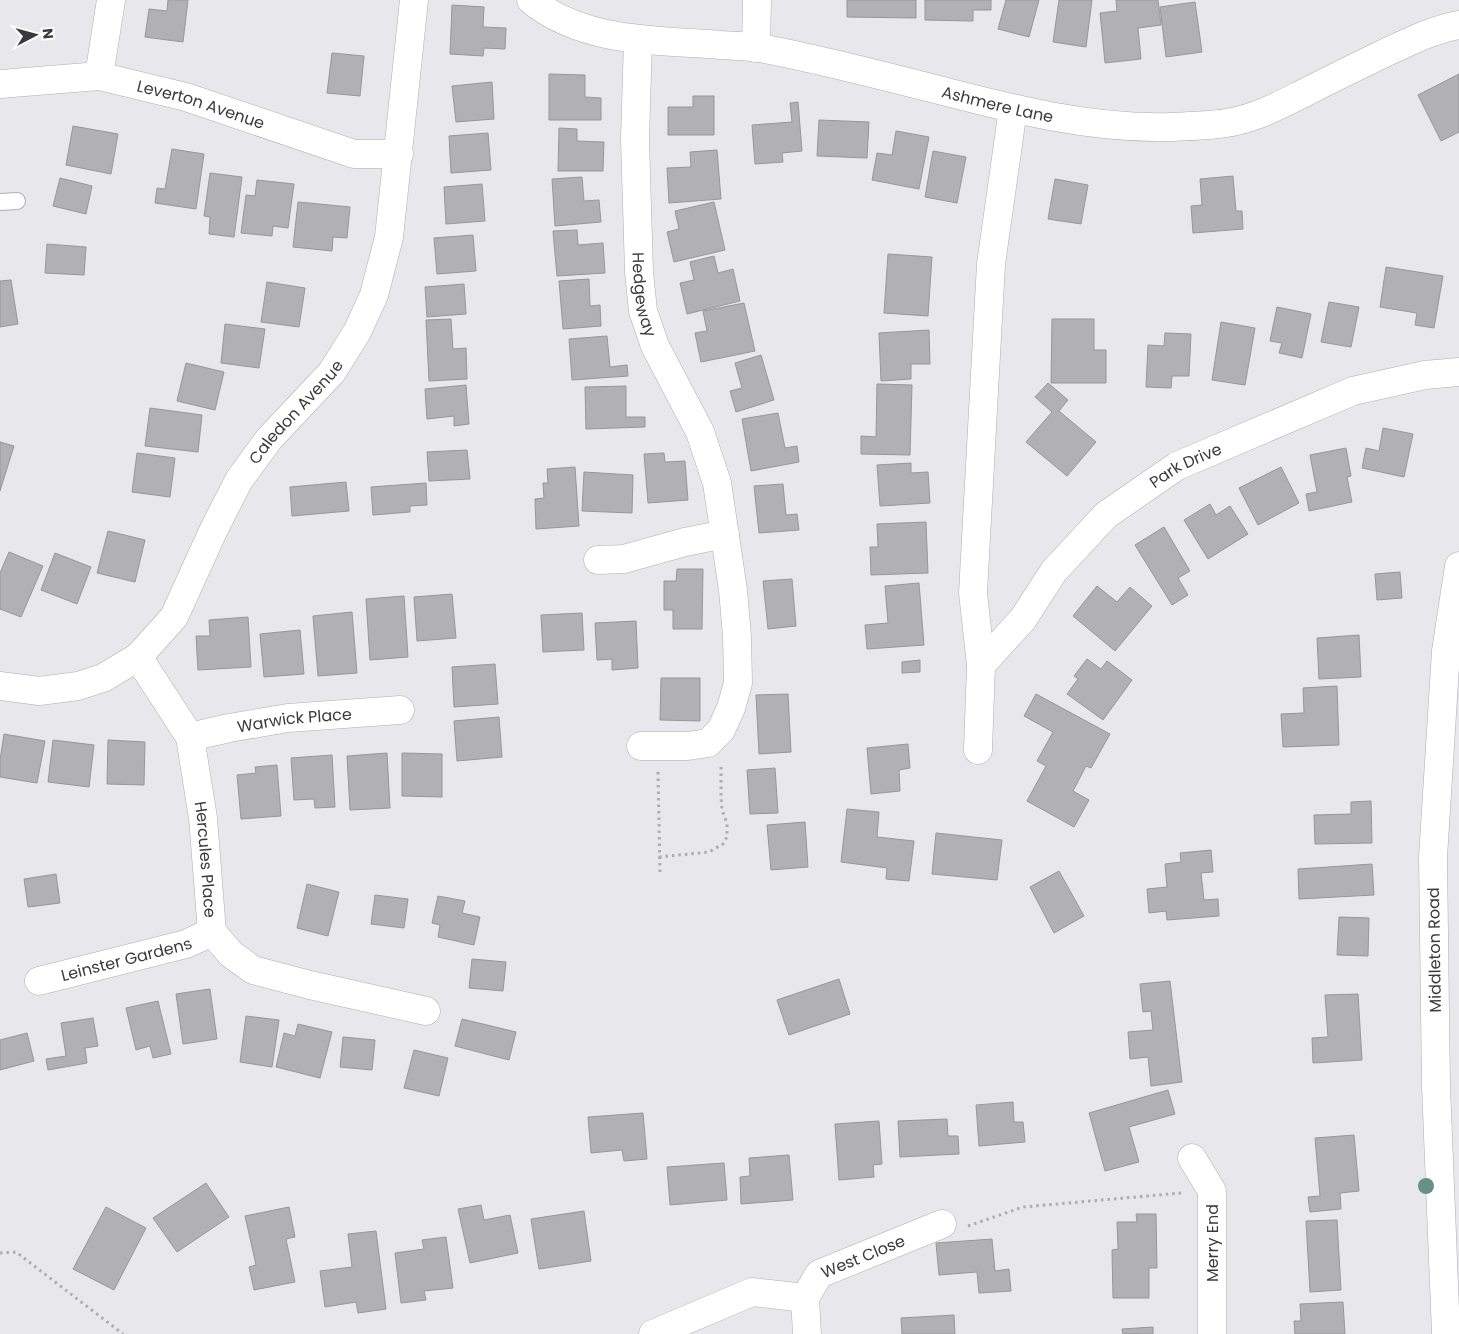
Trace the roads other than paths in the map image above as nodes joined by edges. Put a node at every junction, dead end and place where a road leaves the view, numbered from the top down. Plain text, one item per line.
1 (111, 0) edge
2 (414, 0) edge
3 (531, 0) edge
4 (757, 0) edge
5 (1459, 25) edge
6 (638, 39) junction
7 (756, 48) junction
8 (99, 76) junction
9 (0, 84) edge
10 (1013, 109) junction
11 (399, 154) junction
12 (17, 201) dead end
13 (0, 202) edge
14 (1459, 372) edge
15 (725, 534) junction
16 (598, 560) dead end
17 (1459, 566) edge
18 (138, 657) junction
19 (981, 665) junction
20 (0, 686) edge
21 (400, 710) dead end
22 (1450, 722) edge
23 (190, 737) junction
24 (649, 746) road end
25 (978, 750) dead end
26 (212, 932) junction
27 (39, 981) dead end
28 (426, 1011) dead end
29 (1192, 1158) dead end
30 (942, 1224) road end
31 (805, 1298) junction
32 (653, 1334) edge
33 (806, 1334) edge
34 (1212, 1334) edge
35 (1446, 1334) edge

1 - 8 street
2 - 11 street, Caledon Avenue
3 - 6 street, Ashmere Lane
4 - 7 street
5 - 10 street, Ashmere Lane
6 - 7 street, Ashmere Lane
6 - 15 street, Hedgeway
7 - 10 street, Ashmere Lane
8 - 9 street, Leverton Avenue
8 - 11 street, Leverton Avenue
10 - 19 street
11 - 18 street, Caledon Avenue
12 - 13 lane
14 - 19 street, Park Drive
15 - 16 street
15 - 24 street, Hedgeway
17 - 22 street, Middleton Road
18 - 20 street, Caledon Avenue
18 - 23 street, Hercules Place
19 - 25 street
21 - 23 street, Warwick Place
22 - 35 street, Middleton Road
23 - 26 street, Hercules Place
26 - 27 street, Leinster Gardens
26 - 28 street, Hercules Place
29 - 34 street, Merry End
30 - 31 street, West Close
31 - 32 street
31 - 33 street

